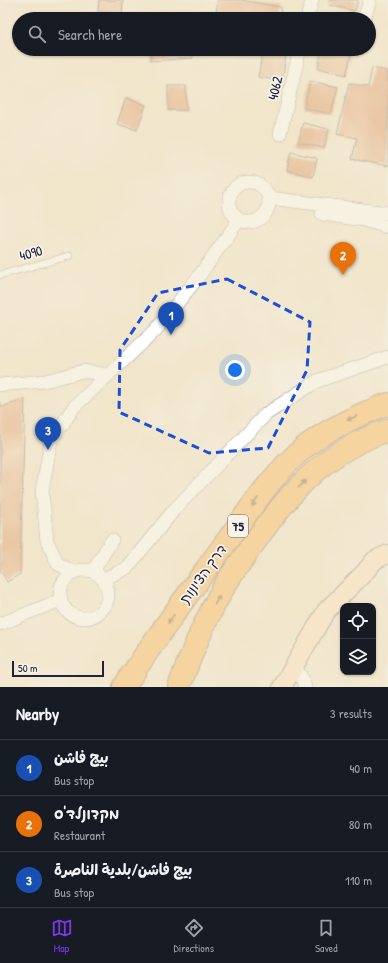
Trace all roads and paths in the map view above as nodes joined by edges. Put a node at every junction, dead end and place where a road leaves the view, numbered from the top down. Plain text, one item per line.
1 (312, 0) edge
2 (370, 0) edge
3 (309, 12) edge
4 (366, 12) edge
5 (298, 56) edge
6 (280, 134) dead end
7 (269, 198) junction
8 (308, 203) junction
9 (388, 213) edge
10 (239, 220) junction
11 (388, 227) edge
12 (69, 256) dead end
13 (0, 275) edge
14 (388, 357) edge
15 (108, 375) junction
16 (0, 385) edge
17 (388, 404) edge
18 (388, 430) edge
19 (112, 540) dead end
20 (388, 554) edge
21 (388, 561) edge
22 (93, 571) junction
23 (74, 572) junction
24 (364, 573) junction
25 (106, 582) junction
26 (60, 600) junction
27 (0, 624) edge
28 (294, 666) junction
29 (124, 687) edge
30 (179, 687) edge
31 (282, 687) edge
32 (305, 687) edge

1 - 3 street
2 - 4 street
5 - 6 street, 4062
7 - 8 street
7 - 10 street
7 - 10 street
8 - 9 street
8 - 11 street
10 - 15 street
12 - 13 lane, 4090
14 - 25 street
15 - 16 street
15 - 23 street
17 -> 29 highway, דרך הציונות / 75
30 -> 18 highway, דרך הציונות / 75
19 - 22 street
20 - 24 street
21 - 24 street
22 - 23 street
22 - 25 street
23 - 26 street
24 - 28 street
25 - 26 street
26 - 27 street
28 - 31 street
28 - 32 street

